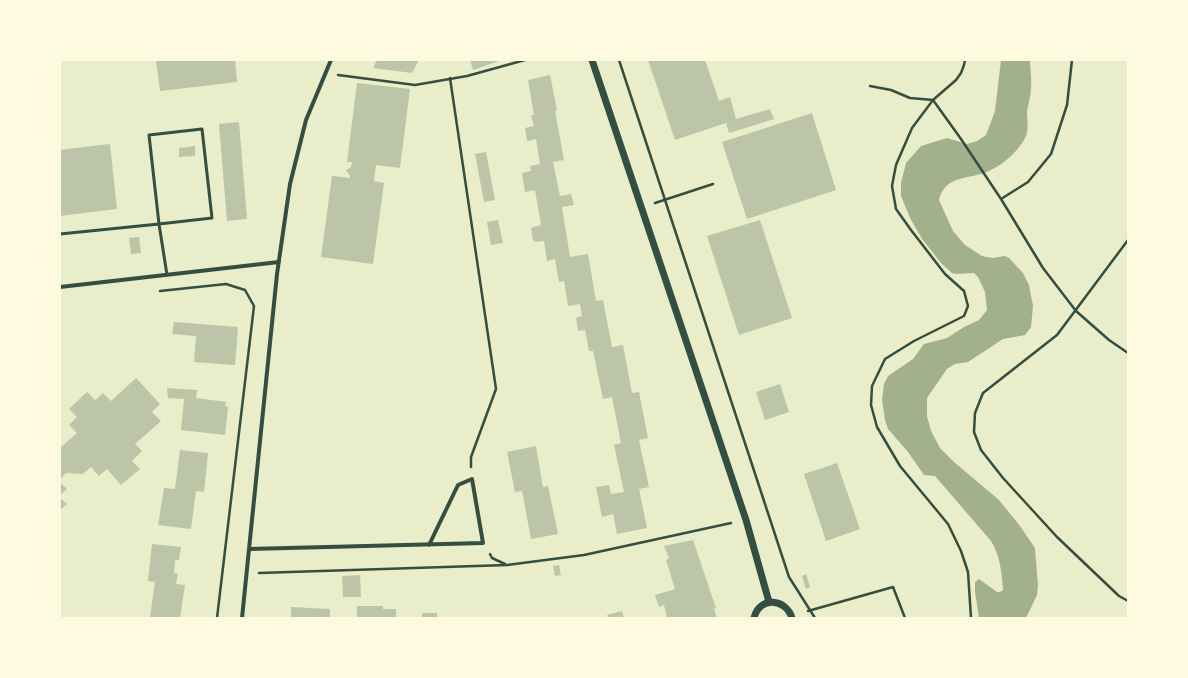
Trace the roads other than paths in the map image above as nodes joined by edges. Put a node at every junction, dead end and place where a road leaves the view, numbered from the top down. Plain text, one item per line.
1 (331, 60) edge
2 (592, 60) edge
3 (159, 224) junction
4 (60, 234) edge
5 (278, 262) junction
6 (167, 275) junction
7 (60, 288) edge
8 (429, 545) junction
9 (249, 549) junction
10 (769, 602) junction
11 (792, 617) edge
12 (242, 618) edge
13 (754, 618) edge

1 - 5 street
2 - 10 street
3 - 3 lane
3 - 4 lane
3 - 6 lane
5 - 6 street
5 - 9 street
6 - 7 street
8 - 8 street
8 - 9 street
9 - 12 street
10 - 11 street
10 - 13 street

